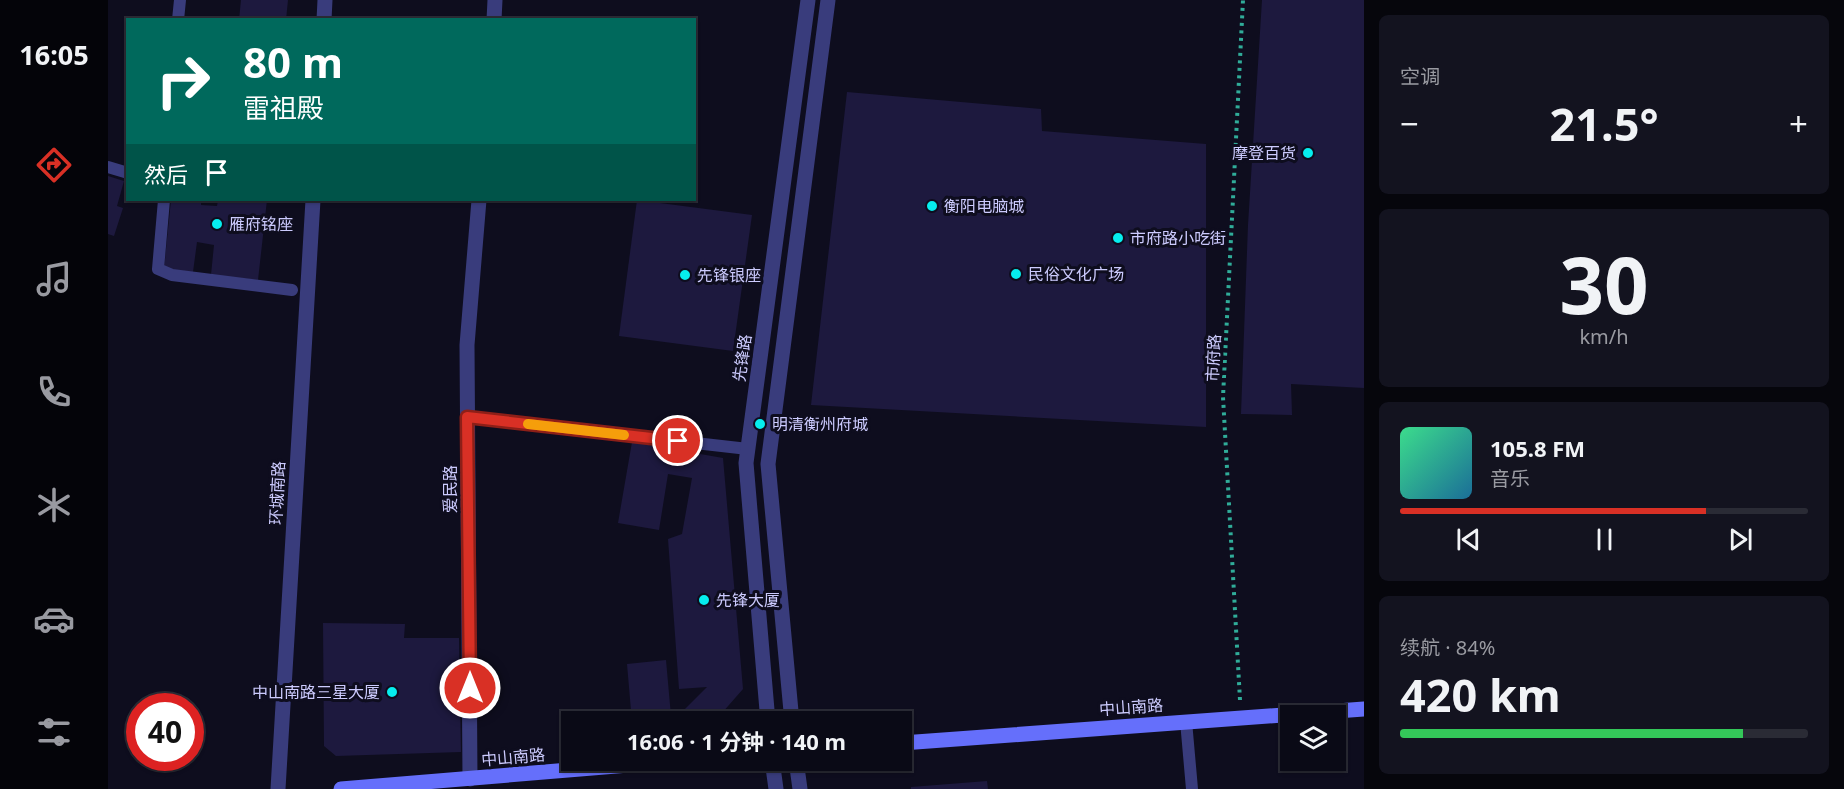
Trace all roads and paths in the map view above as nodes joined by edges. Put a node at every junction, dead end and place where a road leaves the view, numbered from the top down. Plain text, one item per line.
1 (180, 0) edge
2 (325, 0) edge
3 (495, 0) edge
4 (808, 0) edge
5 (828, 0) edge
6 (1243, 0) edge
7 (178, 18) edge
8 (324, 18) edge
9 (494, 18) edge
10 (108, 167) edge
11 (126, 172) edge
12 (164, 201) edge
13 (313, 201) edge
14 (479, 201) edge
15 (292, 290) dead end
16 (467, 417) junction
17 (748, 449) junction
18 (1364, 709) edge
19 (767, 711) edge
20 (791, 711) edge
21 (1241, 717) junction
22 (1186, 721) junction
23 (912, 742) edge
24 (562, 771) edge
25 (774, 771) edge
26 (798, 771) edge
27 (470, 779) junction
28 (416, 786) edge
29 (278, 789) edge
30 (340, 789) edge
31 (776, 789) edge
32 (800, 789) edge
33 (1192, 789) edge

1 - 7 lane
2 - 8 street
3 - 9 street
4 - 17 street, 先锋路
5 - 20 street
6 - 21 path, 市府路
10 - 11 lane
12 - 15 lane
13 - 29 street, 环城南路
14 - 16 street, 爱民路
16 - 17 lane
16 - 27 street, 爱民路
17 - 19 street, 先锋路
18 - 21 main road, 中山南路
21 - 22 main road, 中山南路
22 - 23 main road, 中山南路
22 - 33 lane
24 - 27 main road, 中山南路
25 - 31 street
26 - 32 street
27 - 28 main road, 中山南路
28 - 30 main road, 中山南路

